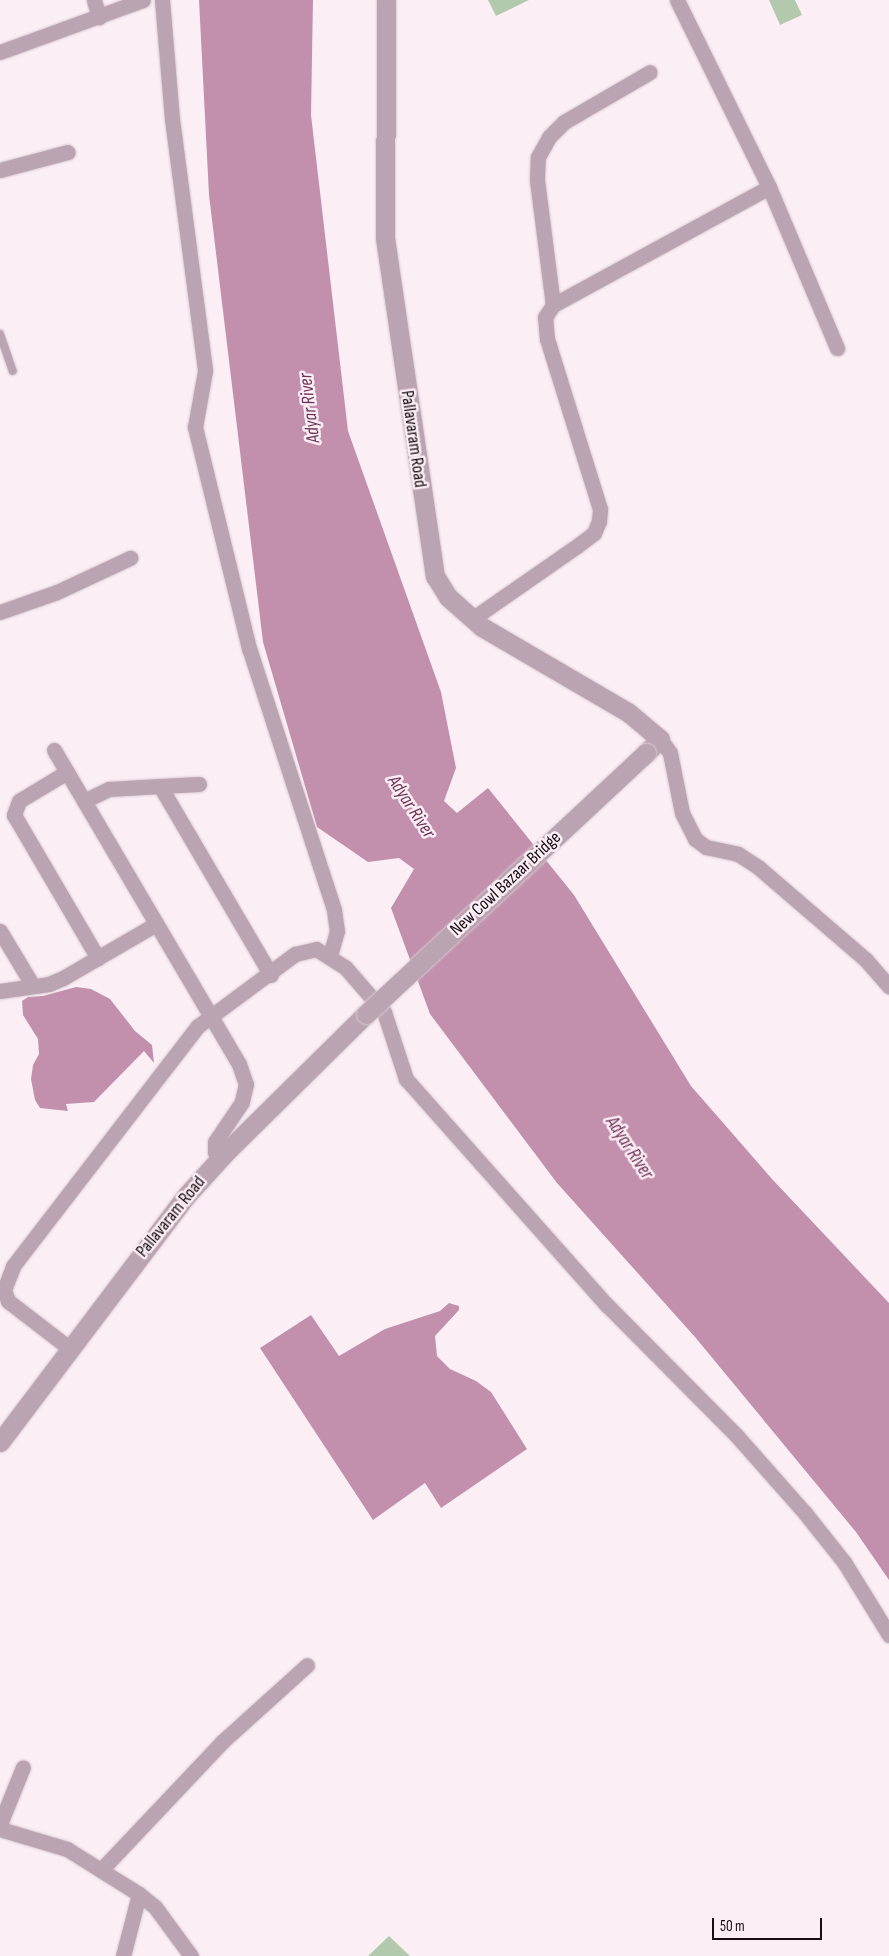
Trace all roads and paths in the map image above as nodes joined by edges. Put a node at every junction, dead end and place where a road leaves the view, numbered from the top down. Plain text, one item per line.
1 (94, 0) edge
2 (143, 0) edge
3 (162, 0) edge
4 (386, 0) edge
5 (677, 0) edge
6 (99, 17) junction
7 (0, 52) edge
8 (650, 72) dead end
9 (68, 152) dead end
10 (0, 170) edge
11 (768, 187) junction
12 (553, 305) junction
13 (0, 334) edge
14 (837, 348) dead end
15 (13, 371) dead end
16 (130, 558) dead end
17 (0, 612) edge
18 (472, 619) junction
19 (660, 739) junction
20 (54, 750) dead end
21 (67, 772) junction
22 (198, 784) dead end
23 (160, 786) junction
24 (84, 801) junction
25 (156, 924) junction
26 (0, 931) edge
27 (330, 956) junction
28 (98, 958) junction
29 (271, 974) junction
30 (33, 986) junction
31 (889, 986) edge
32 (0, 991) edge
33 (366, 1014) joint
34 (210, 1015) junction
35 (220, 1158) junction
36 (2, 1291) edge
37 (69, 1348) junction
38 (0, 1442) edge
39 (889, 1635) edge
40 (307, 1664) dead end
41 (23, 1767) dead end
42 (0, 1824) edge
43 (0, 1829) edge
44 (101, 1870) junction
45 (139, 1894) junction
46 (123, 1956) edge
47 (191, 1956) edge

1 - 6 street
2 - 6 street
3 - 27 street
4 - 18 street, Pallavaram Road
5 - 11 street
6 - 7 street
8 - 12 street
9 - 10 street
11 - 12 street
11 - 14 street
12 - 18 street
13 - 15 lane
16 - 17 street
18 - 19 street, Pallavaram Road
19 - 31 street
19 - 33 street, New Cowl Bazaar Bridge, bridge
20 - 21 street
21 - 24 street
21 - 28 street
22 - 23 street
23 - 24 street
23 - 29 street
24 - 25 street
25 - 28 street
25 - 34 street
26 - 30 street
27 - 29 street
27 - 39 street
28 - 30 street
29 - 34 street
30 - 32 street
33 - 35 street, Pallavaram Road
34 - 35 street
34 - 36 street
35 - 37 street, Pallavaram Road
36 - 37 street
37 - 38 street, Pallavaram Road
40 - 44 street
41 - 42 street
43 - 44 street
44 - 45 street
45 - 46 street
45 - 47 street

